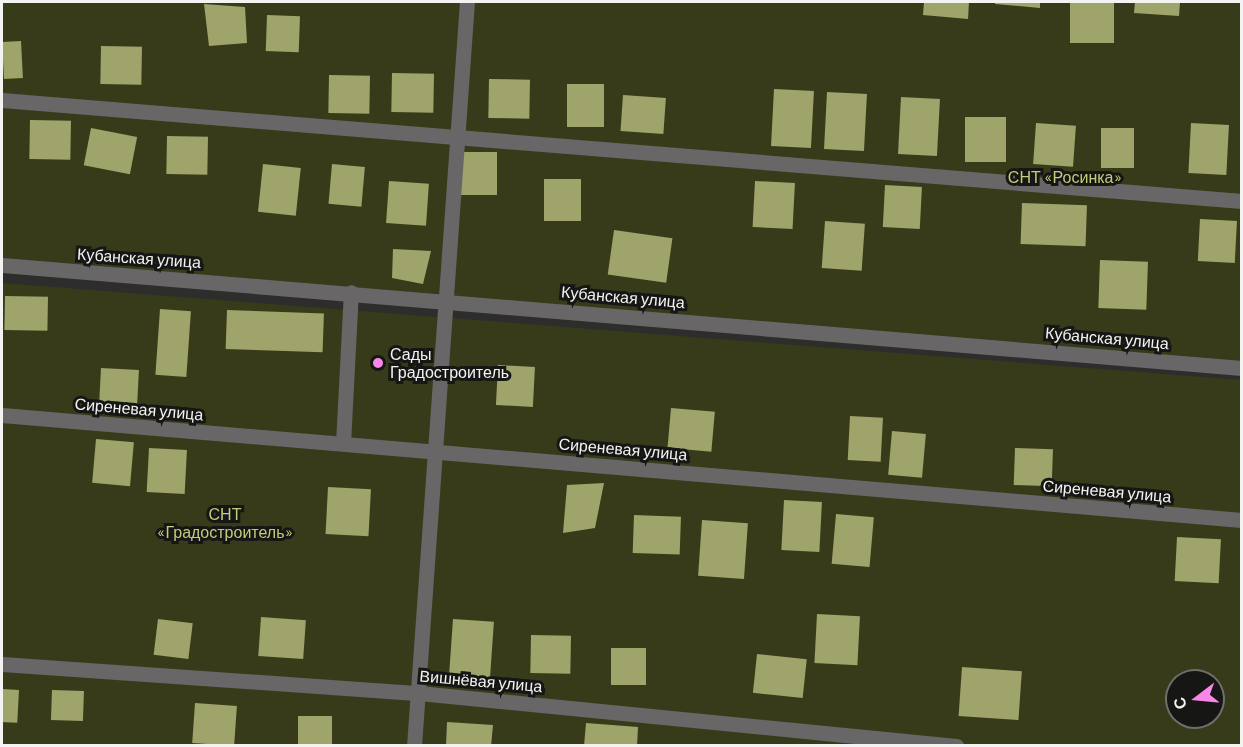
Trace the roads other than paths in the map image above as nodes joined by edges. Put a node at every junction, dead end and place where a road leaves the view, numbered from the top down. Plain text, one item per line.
1 (467, 2) edge
2 (2, 100) edge
3 (456, 138) junction
4 (1242, 201) edge
5 (2, 265) edge
6 (351, 292) junction
7 (444, 299) junction
8 (1242, 368) edge
9 (2, 415) edge
10 (344, 443) junction
11 (434, 451) junction
12 (1242, 520) edge
13 (2, 664) edge
14 (418, 693) junction
15 (414, 746) edge
16 (956, 746) edge

1 - 3 street
2 - 3 street
3 - 4 street
3 - 7 street
5 - 6 street, Кубанская улица
6 - 7 street, Кубанская улица
6 - 10 street
7 - 8 street, Кубанская улица
7 - 11 street
9 - 10 street, Сиреневая улица
10 - 11 street, Сиреневая улица
11 - 12 street, Сиреневая улица
11 - 14 street
13 - 14 street, Вишнёвая улица
14 - 15 street
14 - 16 street, Вишнёвая улица

